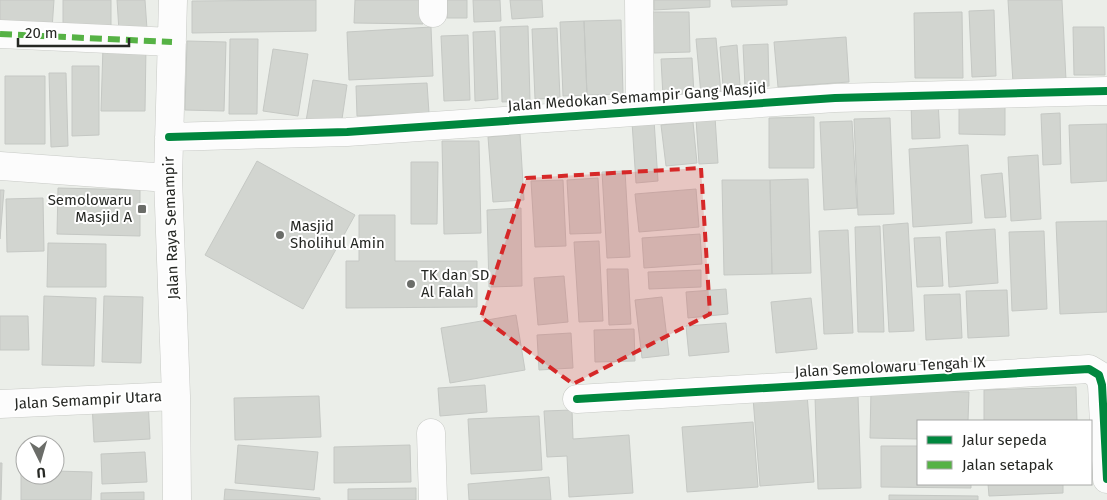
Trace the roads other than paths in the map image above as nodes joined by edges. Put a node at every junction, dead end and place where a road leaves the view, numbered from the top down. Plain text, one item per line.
1 (173, 0) edge
2 (639, 0) edge
3 (0, 34) edge
4 (172, 42) junction
5 (1107, 91) edge
6 (640, 110) junction
7 (169, 137) junction
8 (0, 166) edge
9 (168, 178) junction
10 (176, 396) junction
11 (577, 399) dead end
12 (0, 404) edge
13 (431, 433) dead end
14 (1107, 479) edge
15 (177, 500) edge
16 (433, 500) edge

1 - 4 street, Jalan Raya Semampir
2 - 6 street
3 - 4 street
4 - 7 street, Jalan Raya Semampir
5 - 6 street, Jalan Medokan Semampir Gang Masjid
6 - 7 street, Jalan Medokan Semampir Gang Masjid
7 - 9 street, Jalan Raya Semampir
8 - 9 street
9 - 10 street, Jalan Raya Semampir
10 - 12 street, Jalan Semampir Utara
10 - 15 street, Jalan Raya Semampir
11 - 14 street, Jalan Semolowaru Tengah IX
13 - 16 street

